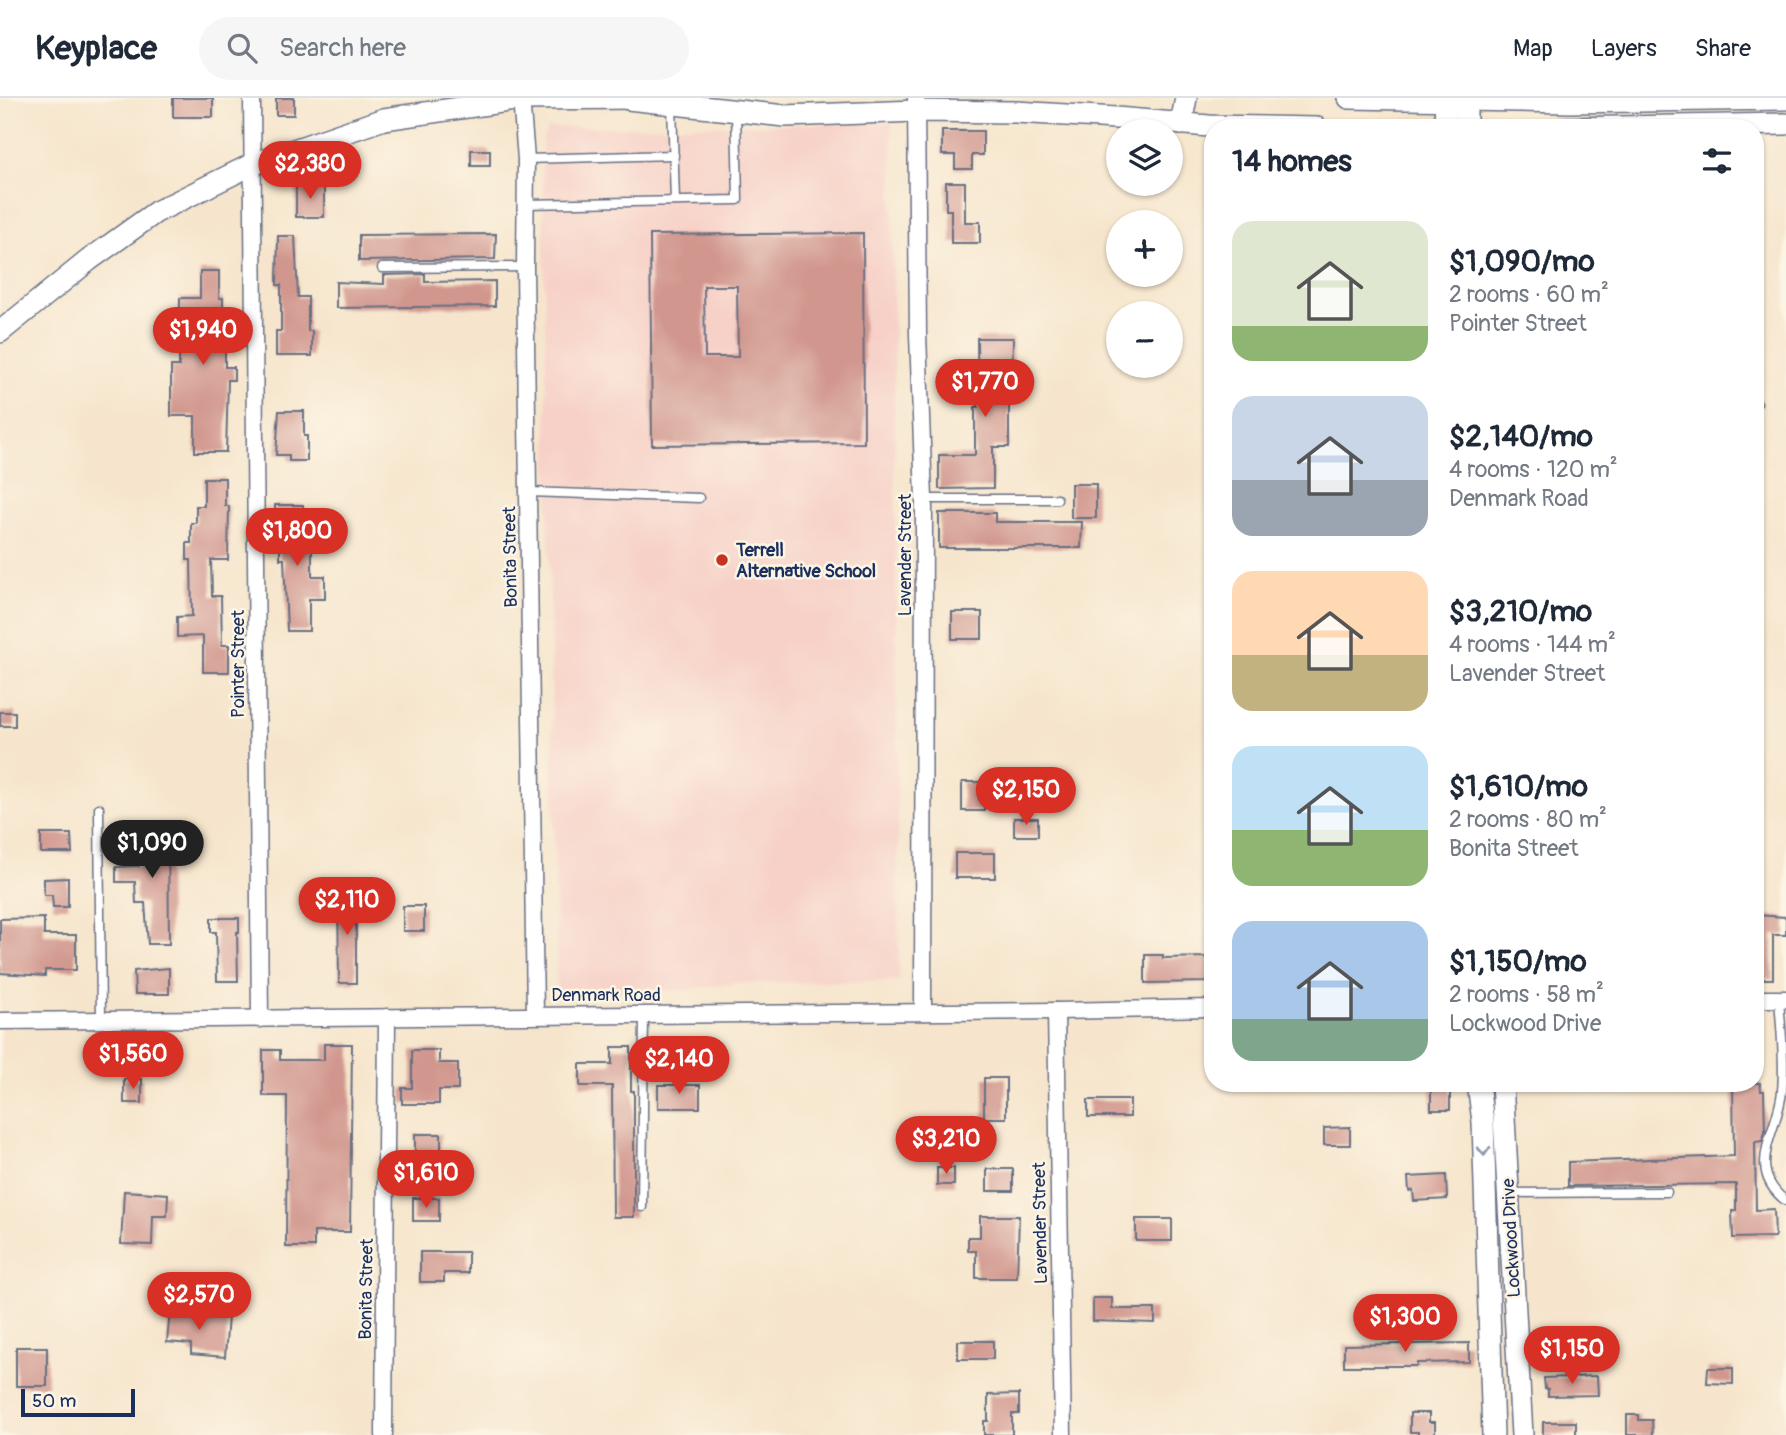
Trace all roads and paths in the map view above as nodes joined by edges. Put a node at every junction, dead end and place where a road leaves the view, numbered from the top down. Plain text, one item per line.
1 (252, 98) edge
2 (522, 98) edge
3 (1186, 98) edge
4 (1349, 98) edge
5 (633, 99) edge
6 (1456, 99) edge
7 (1657, 99) edge
8 (1786, 99) edge
9 (1569, 100) edge
10 (672, 104) junction
11 (916, 105) edge
12 (736, 111) junction
13 (1112, 119) edge
14 (1182, 119) edge
15 (1448, 119) edge
16 (1463, 119) edge
17 (1183, 124) edge
18 (1786, 124) edge
19 (1204, 125) edge
20 (1764, 125) edge
21 (674, 155) junction
22 (526, 159) junction
23 (253, 163) junction
24 (675, 201) junction
25 (525, 204) junction
26 (525, 267) junction
27 (382, 268) dead end
28 (0, 332) edge
29 (528, 492) junction
30 (699, 498) dead end
31 (924, 499) junction
32 (1057, 499) dead end
33 (99, 808) dead end
34 (1764, 999) edge
35 (1783, 999) edge
36 (1204, 1007) edge
37 (1056, 1011) junction
38 (923, 1012) junction
39 (644, 1014) junction
40 (535, 1015) junction
41 (387, 1017) junction
42 (260, 1019) junction
43 (101, 1020) junction
44 (0, 1021) edge
45 (1479, 1092) edge
46 (1503, 1092) edge
47 (1667, 1192) dead end
48 (1509, 1193) junction
49 (1786, 1201) edge
50 (642, 1207) dead end
51 (1487, 1223) junction
52 (1511, 1223) junction
53 (384, 1435) edge
54 (1063, 1435) edge
55 (1493, 1435) edge
56 (1522, 1435) edge

1 - 23 street, Pointer Street
2 - 5 main road
2 - 22 street, Bonita Street
2 - 23 main road
3 - 14 main road
4 - 6 main road
5 - 10 main road
6 - 9 main road
6 - 15 main road
6 - 16 main road
7 - 8 main road
7 - 9 main road
10 - 12 main road
10 - 21 lane
11 - 12 main road
11 - 13 main road
11 - 31 street, Lavender Street
12 - 24 lane
17 - 19 main road
18 - 20 main road
21 - 22 lane
21 - 24 lane
22 - 25 street, Bonita Street
23 - 28 main road
23 - 42 street, Pointer Street
24 - 25 lane
25 - 26 street, Bonita Street
26 - 27 lane
26 - 29 street, Bonita Street
29 - 30 lane
29 - 40 street, Bonita Street
31 - 32 lane
31 - 38 street, Lavender Street
33 - 43 lane
34 - 35 street
35 - 49 lane
36 - 37 street, Denmark Road
37 - 38 street, Denmark Road
37 - 54 street, Lavender Street
38 - 39 street, Denmark Road
39 - 40 street, Denmark Road
39 - 50 lane
40 - 41 street, Denmark Road
41 - 42 street, Denmark Road
41 - 53 street, Bonita Street
42 - 43 street, Denmark Road
43 - 44 street, Denmark Road
45 -> 51 main road, Lockwood Drive
46 - 48 main road, Lockwood Drive
47 - 48 lane
48 - 52 main road, Lockwood Drive
51 - 52 main road
51 - 55 main road, Lockwood Drive
52 - 56 main road, Lockwood Drive

